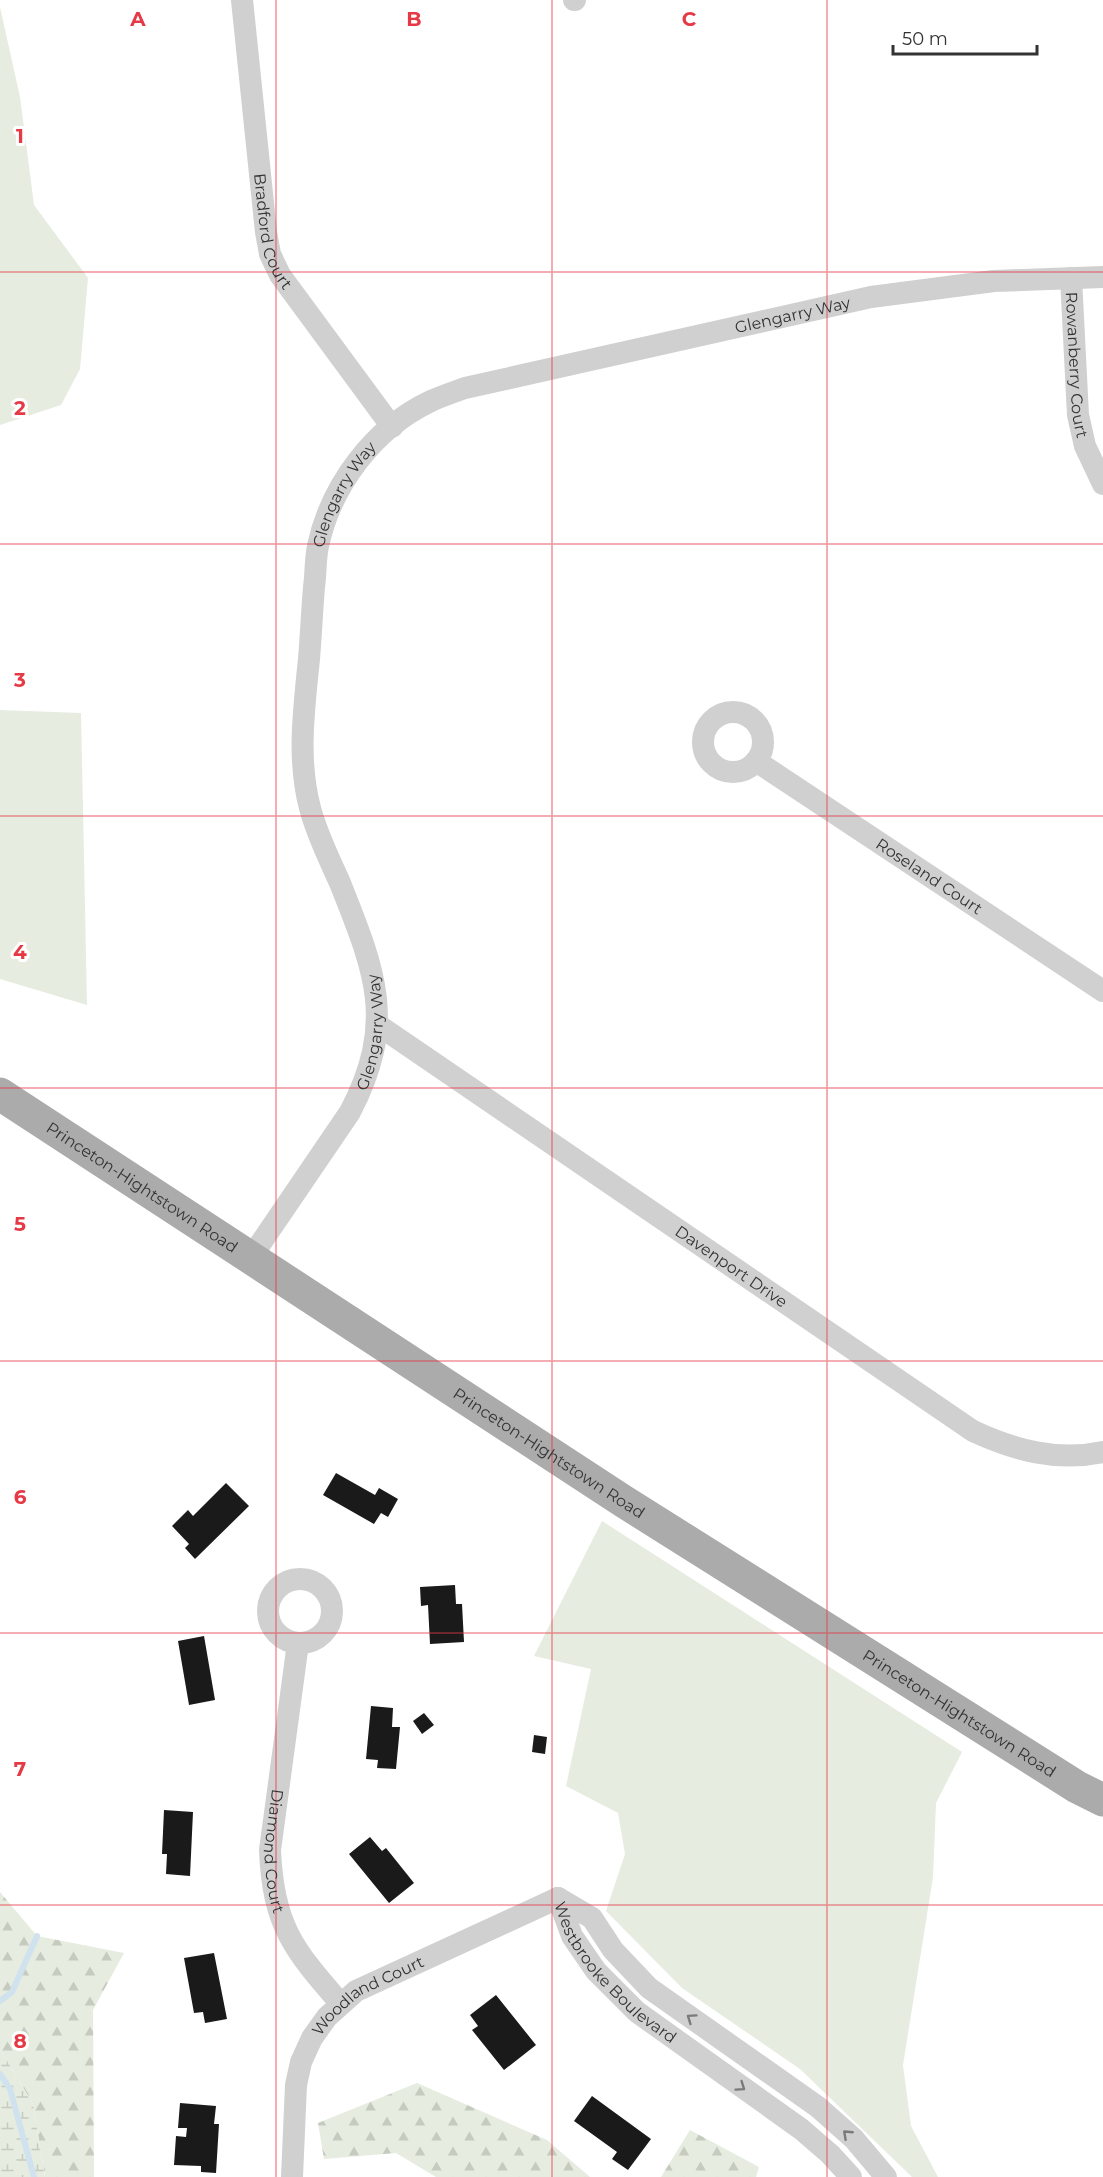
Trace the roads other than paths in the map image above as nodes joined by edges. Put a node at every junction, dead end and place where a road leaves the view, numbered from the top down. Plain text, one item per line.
1 (242, 0) edge
2 (1103, 277) edge
3 (1071, 278) junction
4 (392, 427) junction
5 (1103, 484) edge
6 (756, 761) dead end
7 (1103, 991) edge
8 (378, 1025) junction
9 (0, 1094) edge
10 (252, 1256) junction
11 (1103, 1452) edge
12 (298, 1642) dead end
13 (1103, 1800) edge
14 (558, 1898) junction
15 (340, 2003) junction
16 (292, 2177) edge
17 (851, 2177) edge
18 (886, 2177) edge

1 - 4 street, Bradford Court
2 - 3 street, Glengarry Way
3 - 4 street, Glengarry Way
3 - 5 street, Rowanberry Court
4 - 8 street, Glengarry Way
6 - 7 street, Roseland Court
8 - 10 street, Glengarry Way
8 - 11 street, Davenport Drive
9 - 10 main road, Princeton-Hightstown Road
10 - 13 main road, Princeton-Hightstown Road
12 - 15 street, Diamond Court
14 - 15 street, Woodland Court
14 -> 17 street, Westbrooke Boulevard
18 -> 14 street, Westbrooke Boulevard
15 - 16 street, Woodland Court

